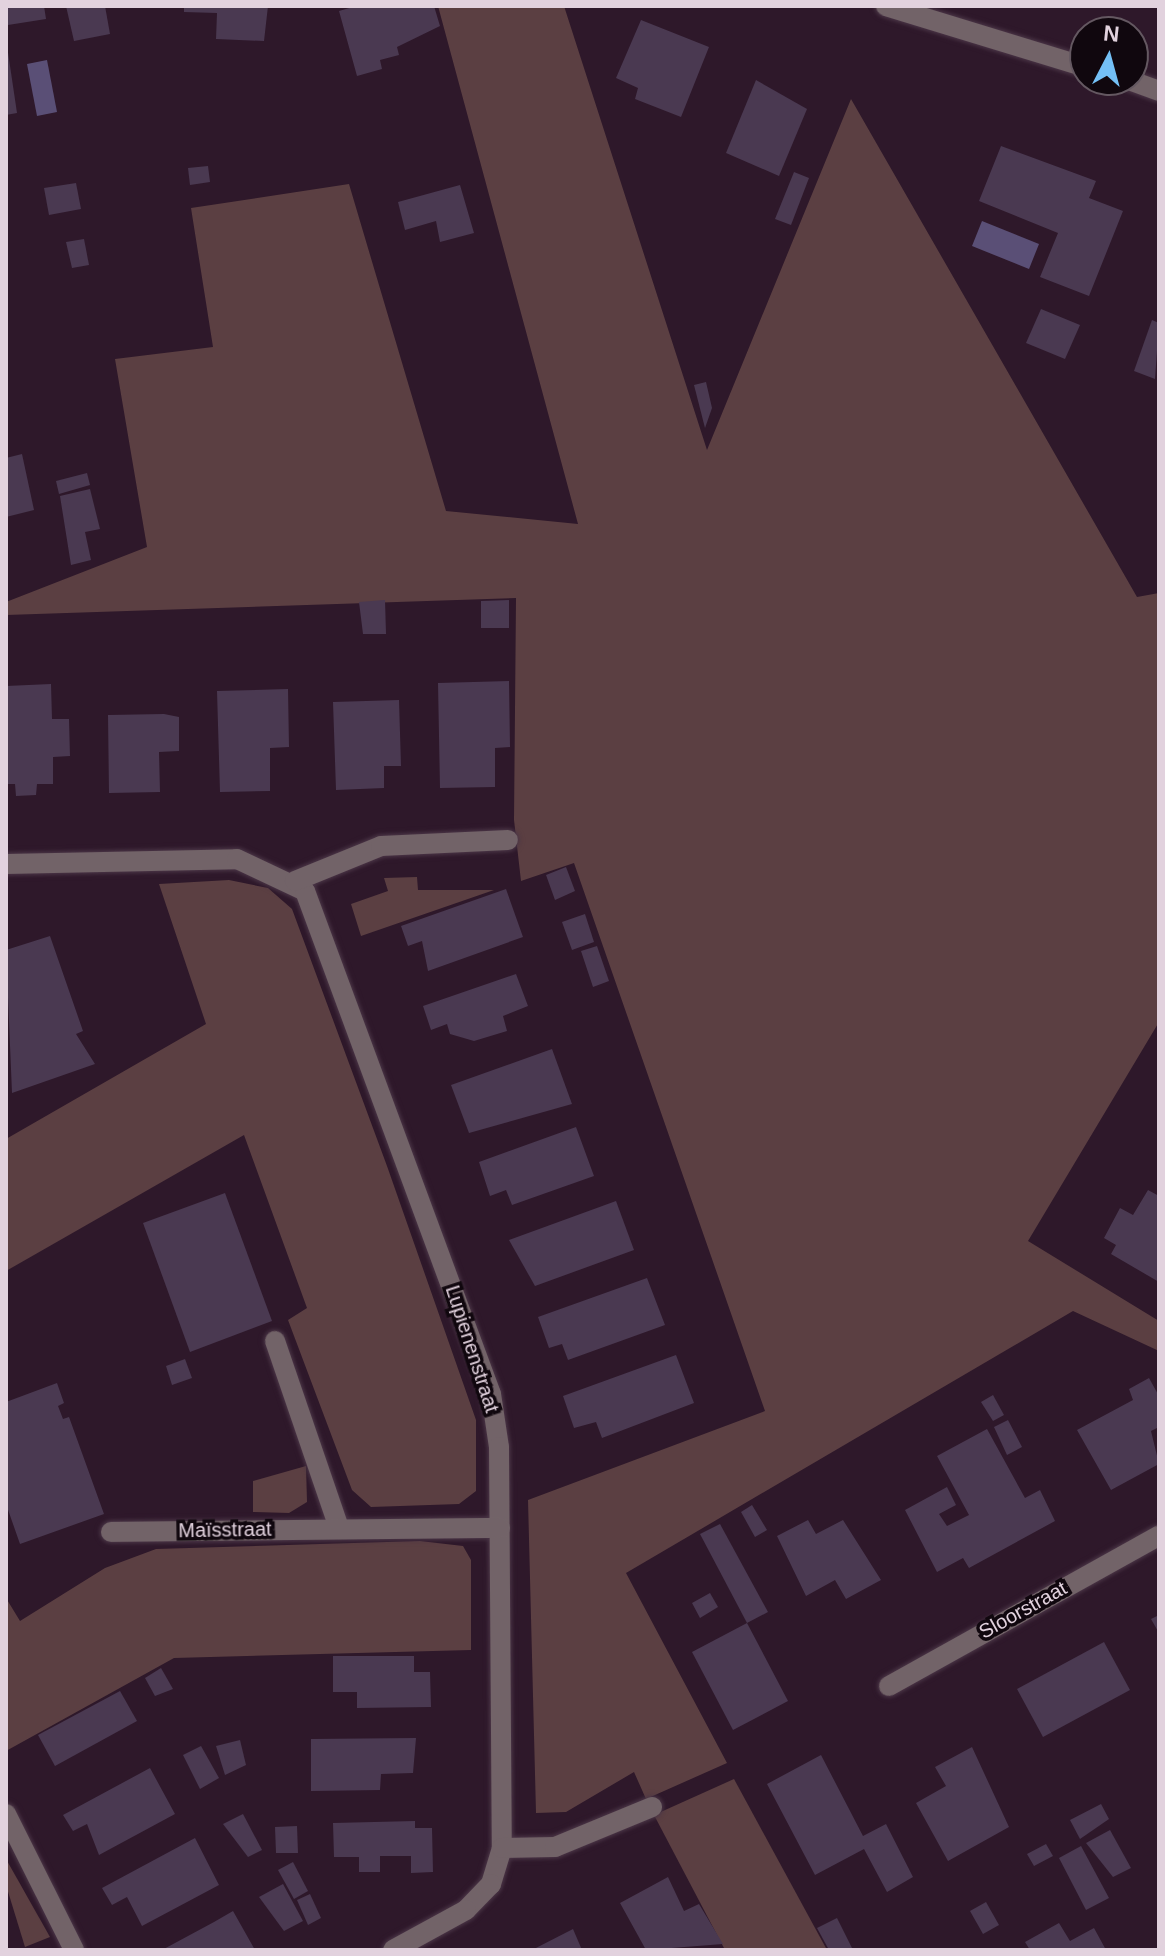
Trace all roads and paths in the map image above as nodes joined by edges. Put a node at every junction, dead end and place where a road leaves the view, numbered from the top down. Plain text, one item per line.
1 (886, 6) edge
2 (1069, 62) edge
3 (508, 840) dead end
4 (6, 864) edge
5 (295, 881) junction
6 (275, 1341) dead end
7 (339, 1528) junction
8 (500, 1528) junction
9 (111, 1532) dead end
10 (1159, 1536) edge
11 (889, 1686) dead end
12 (652, 1807) dead end
13 (6, 1814) edge
14 (502, 1848) junction
15 (74, 1950) edge
16 (393, 1950) edge

1 - 2 street
3 - 5 street
4 - 5 street
5 - 8 street, Lupienenstraat
6 - 7 street
7 - 8 street, Maïsstraat
7 - 9 street, Maïsstraat
8 - 14 street, Lupienenstraat
10 - 11 street, Sloorstraat
12 - 14 street
13 - 15 street
14 - 16 street, Lupienenstraat

